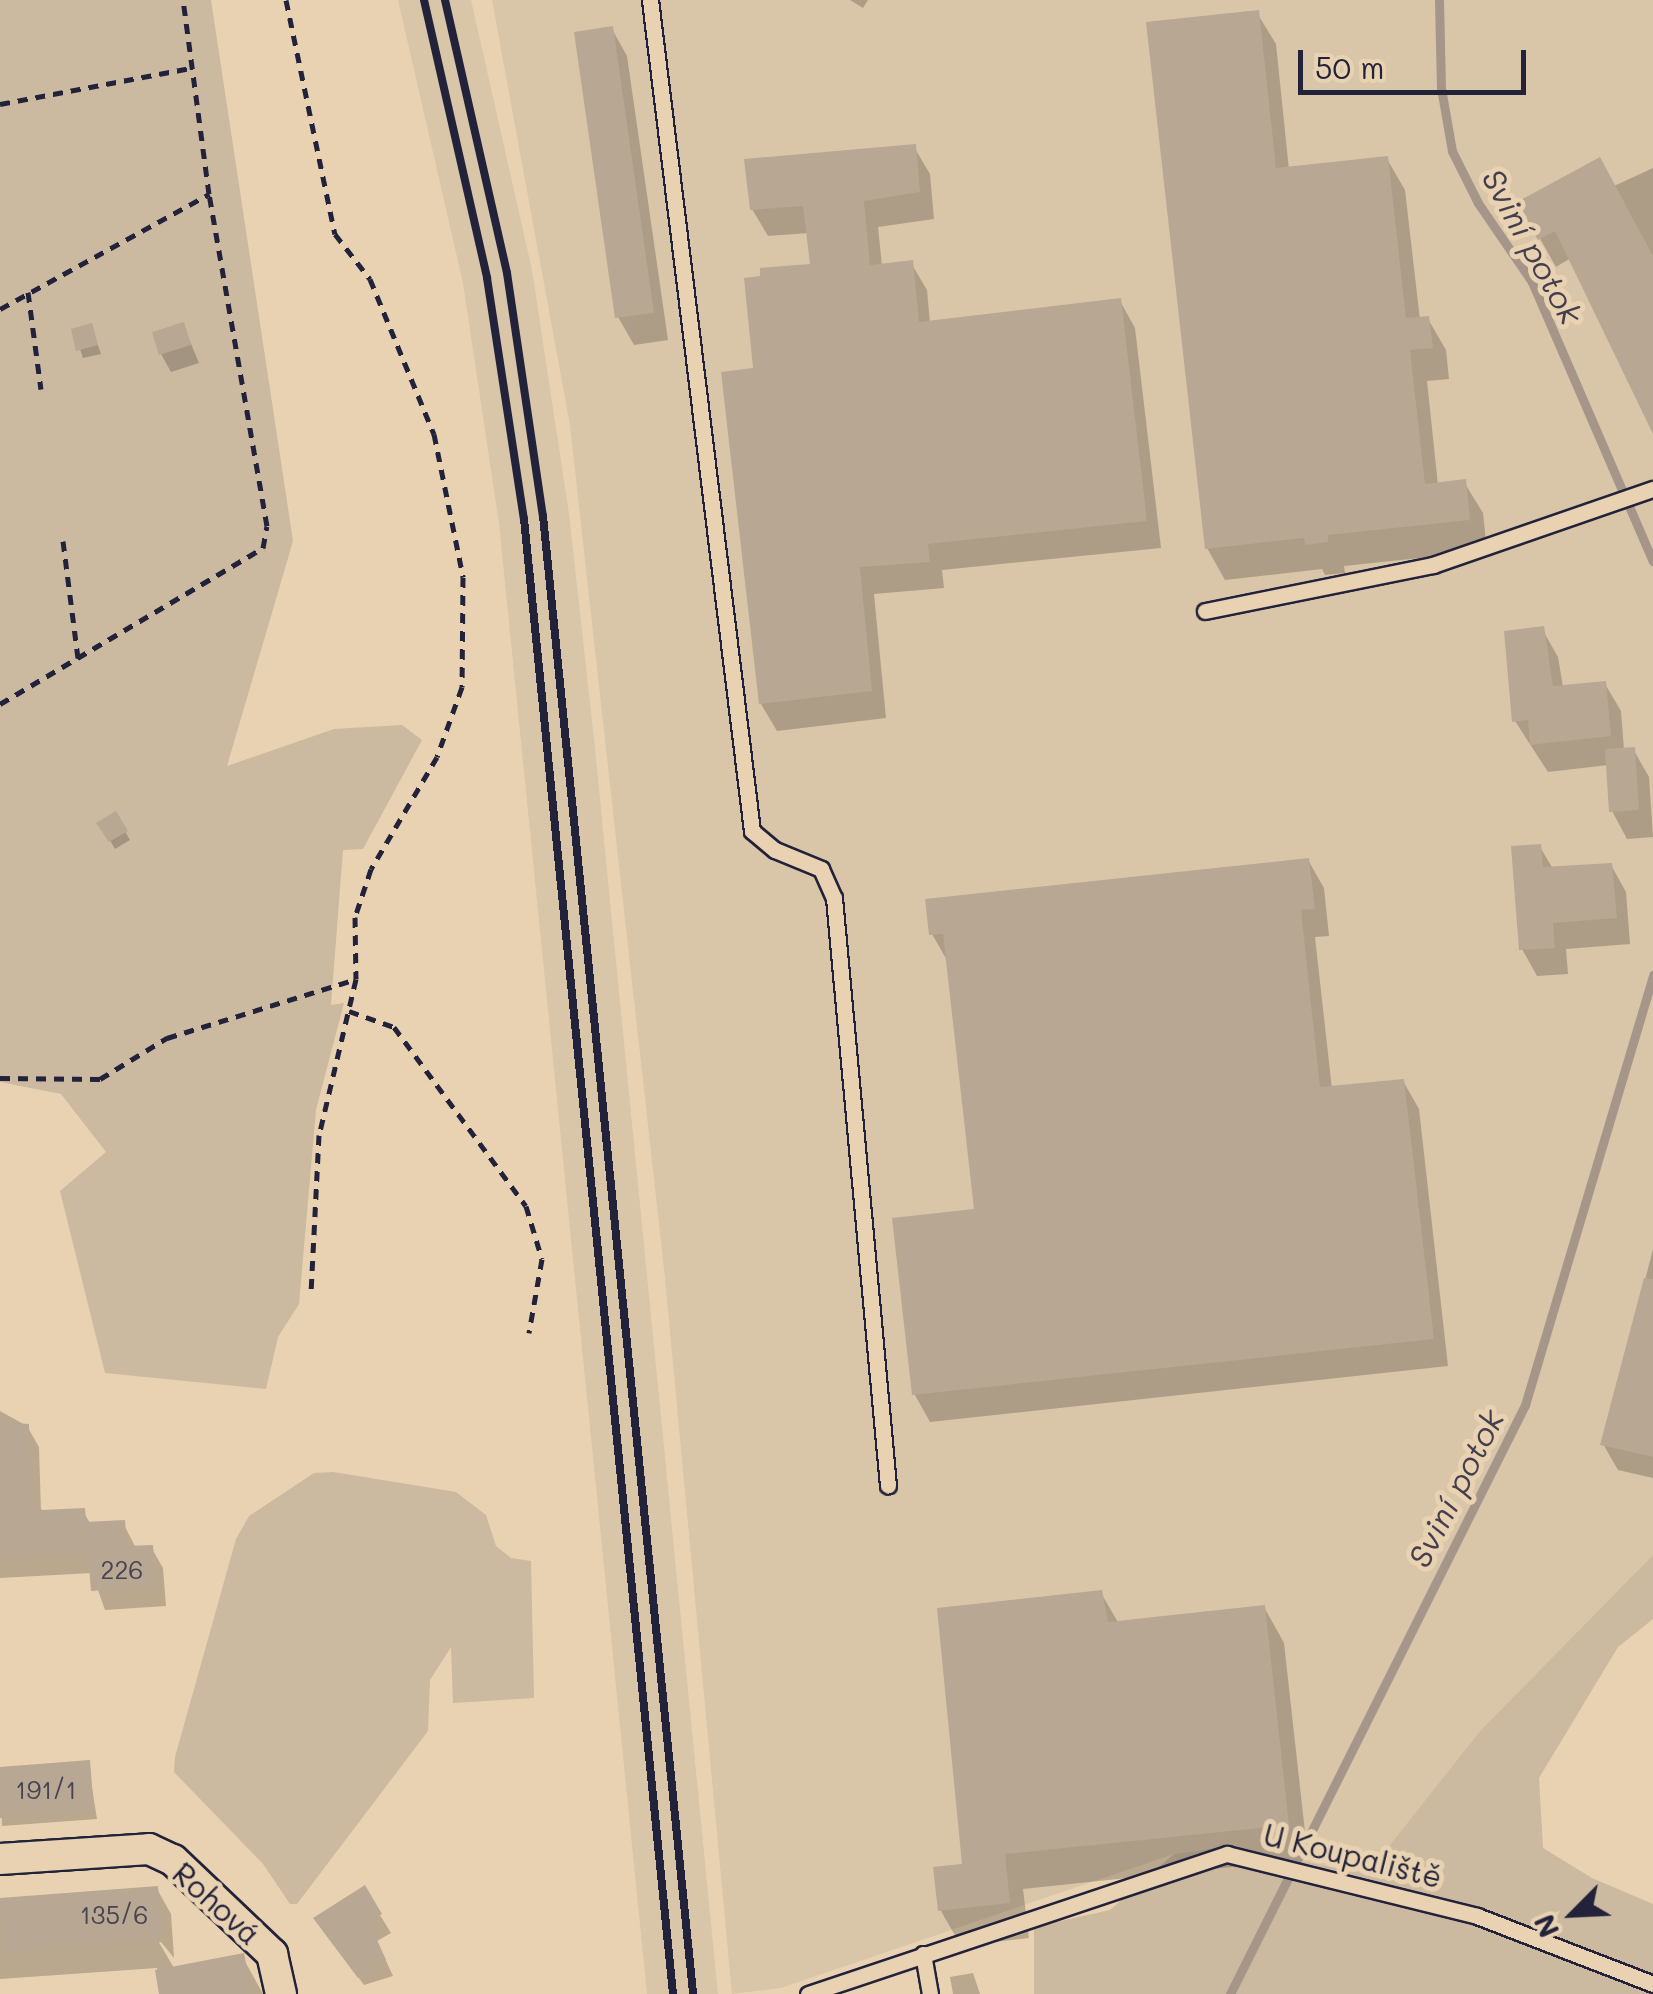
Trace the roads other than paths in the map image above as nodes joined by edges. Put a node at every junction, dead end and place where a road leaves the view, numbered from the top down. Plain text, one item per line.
1 (650, 0) edge
2 (1653, 489) edge
3 (1205, 611) dead end
4 (888, 1486) dead end
5 (0, 1859) edge
6 (922, 1954) junction
7 (1653, 1984) edge
8 (834, 1990) edge
9 (281, 1994) edge
10 (808, 1994) edge
11 (930, 1994) edge

1 - 4 lane
2 - 3 lane
5 - 9 street, Rohová
6 - 7 lane, U Koupaliště
6 - 8 lane, U Koupaliště
6 - 11 lane
8 - 10 lane, U Koupaliště

